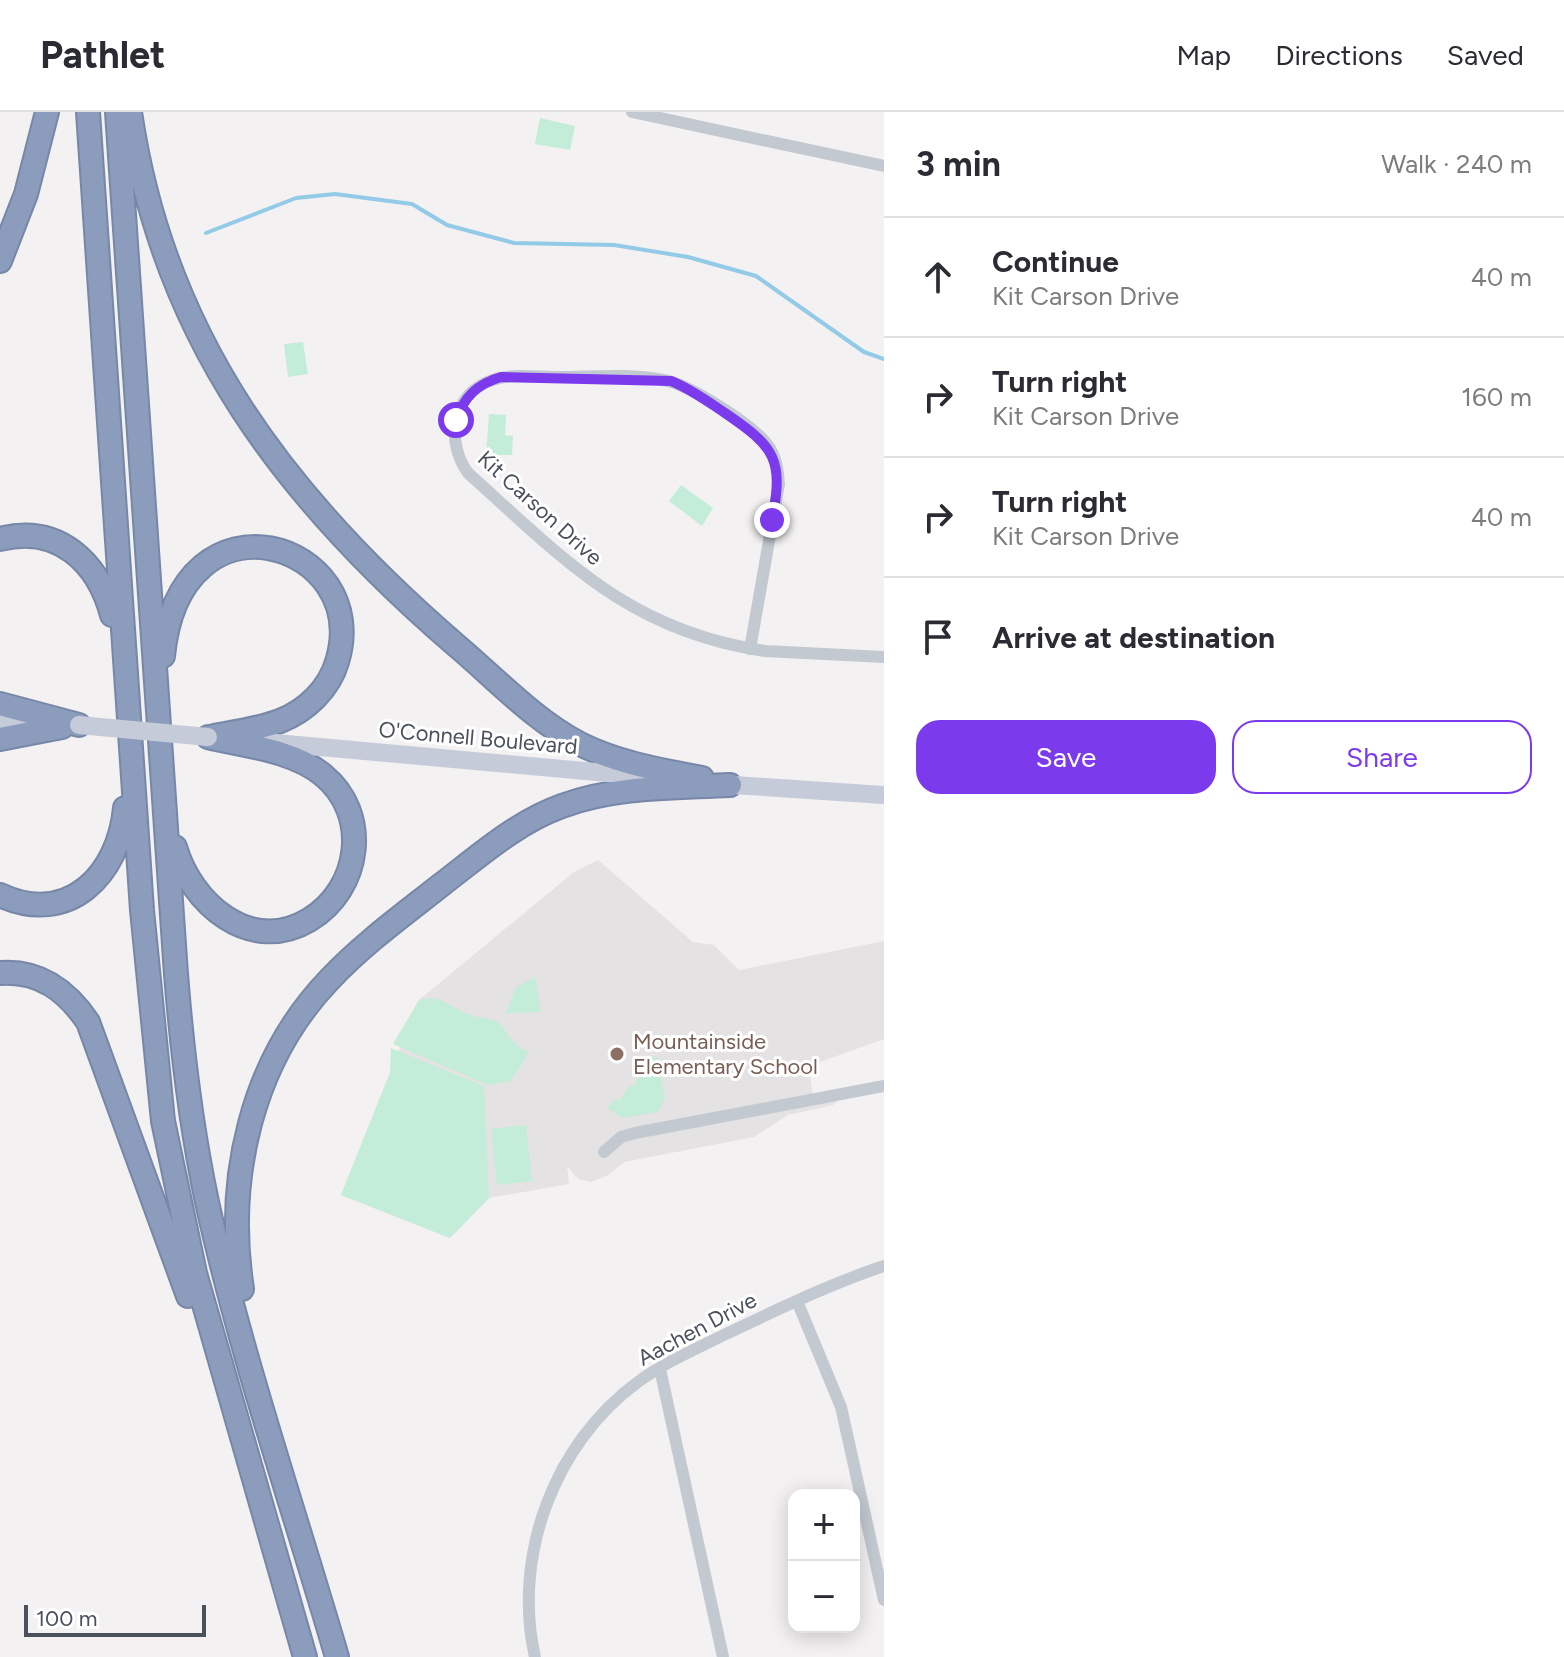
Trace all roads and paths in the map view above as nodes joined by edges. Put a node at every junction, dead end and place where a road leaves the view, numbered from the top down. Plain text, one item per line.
1 (47, 112) edge
2 (88, 112) edge
3 (117, 112) edge
4 (130, 112) edge
5 (632, 112) edge
6 (884, 166) edge
7 (0, 261) edge
8 (0, 539) edge
9 (750, 649) junction
10 (884, 657) edge
11 (0, 704) edge
12 (128, 711) junction
13 (157, 713) junction
14 (0, 723) edge
15 (79, 725) junction
16 (208, 737) junction
17 (0, 739) edge
18 (131, 751) junction
19 (161, 752) junction
20 (730, 785) junction
21 (880, 796) edge
22 (0, 895) edge
23 (0, 973) edge
24 (884, 1086) edge
25 (604, 1152) dead end
26 (884, 1266) edge
27 (797, 1301) junction
28 (660, 1369) junction
29 (290, 1494) junction
30 (262, 1508) junction
31 (884, 1600) edge
32 (305, 1657) edge
33 (337, 1657) edge
34 (535, 1657) edge
35 (723, 1657) edge

1 - 7 highway
2 - 12 highway
3 - 13 highway
4 - 20 highway
5 - 6 street
8 - 12 highway
9 - 9 street, Kit Carson Drive
9 - 10 street, Kit Carson Drive
11 - 15 highway
12 - 18 highway
13 - 16 highway
13 - 19 highway
14 - 15 main road, O'Connell Boulevard
15 - 16 main road, O'Connell Boulevard, bridge
15 - 17 highway
16 - 19 highway
16 - 20 main road, O'Connell Boulevard
18 - 22 highway
18 - 30 highway
19 - 29 highway
20 - 21 main road, O'Connell Boulevard
20 - 29 highway
23 - 30 highway
24 - 25 street
26 - 27 street, Aachen Drive
27 - 28 street, Aachen Drive
27 - 31 street
28 - 34 street, Aachen Drive
28 - 35 street
29 - 33 highway
30 - 32 highway

